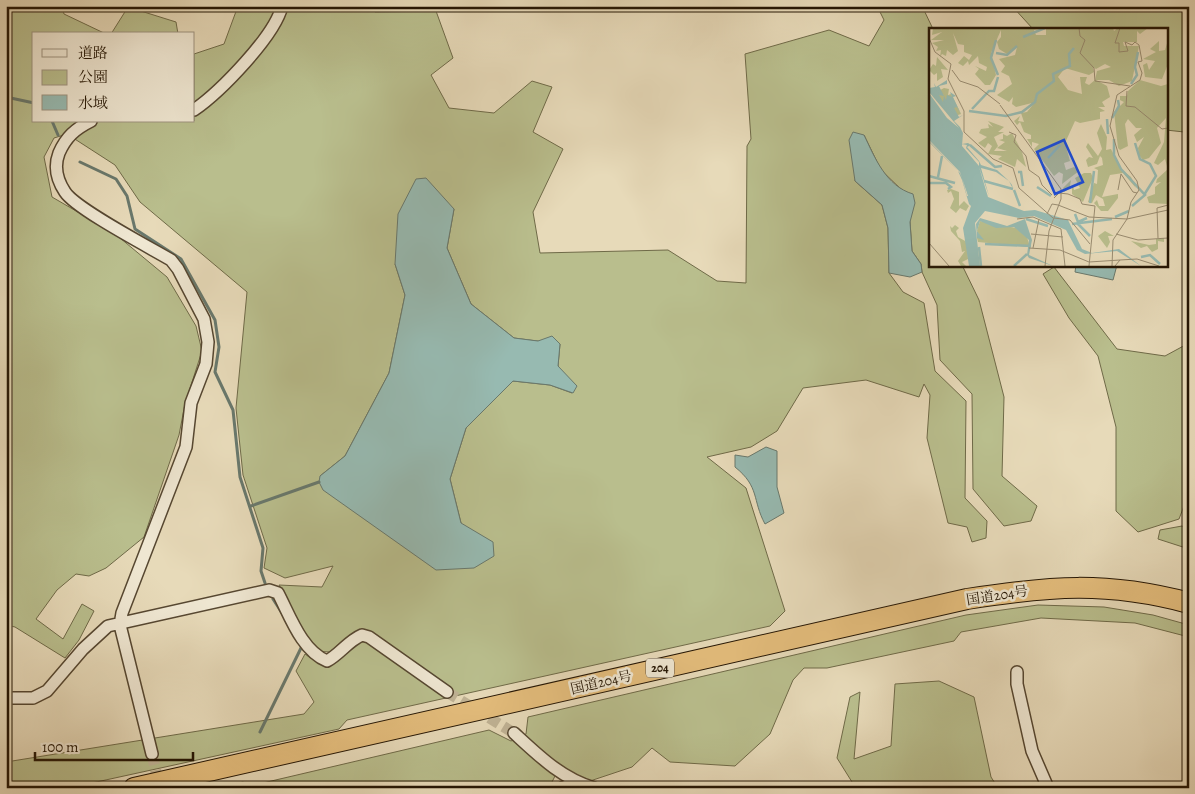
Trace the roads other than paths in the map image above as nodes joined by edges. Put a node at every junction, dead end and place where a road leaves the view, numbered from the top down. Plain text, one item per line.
1 (282, 6) edge
2 (195, 109) edge
3 (88, 122) edge
4 (1189, 603) edge
5 (120, 625) junction
6 (1017, 672) dead end
7 (447, 692) tunnel mouth
8 (6, 698) edge
9 (514, 733) tunnel mouth
10 (152, 754) tunnel mouth
11 (576, 782) junction
12 (134, 788) edge
13 (562, 788) edge
14 (594, 788) edge
15 (1048, 788) edge

1 - 2 street
3 - 5 street
4 - 12 highway, 国道204号 / 204
5 - 7 street
5 - 8 street
5 - 10 street
6 - 15 street
9 - 11 street
11 - 13 street
11 - 14 street

